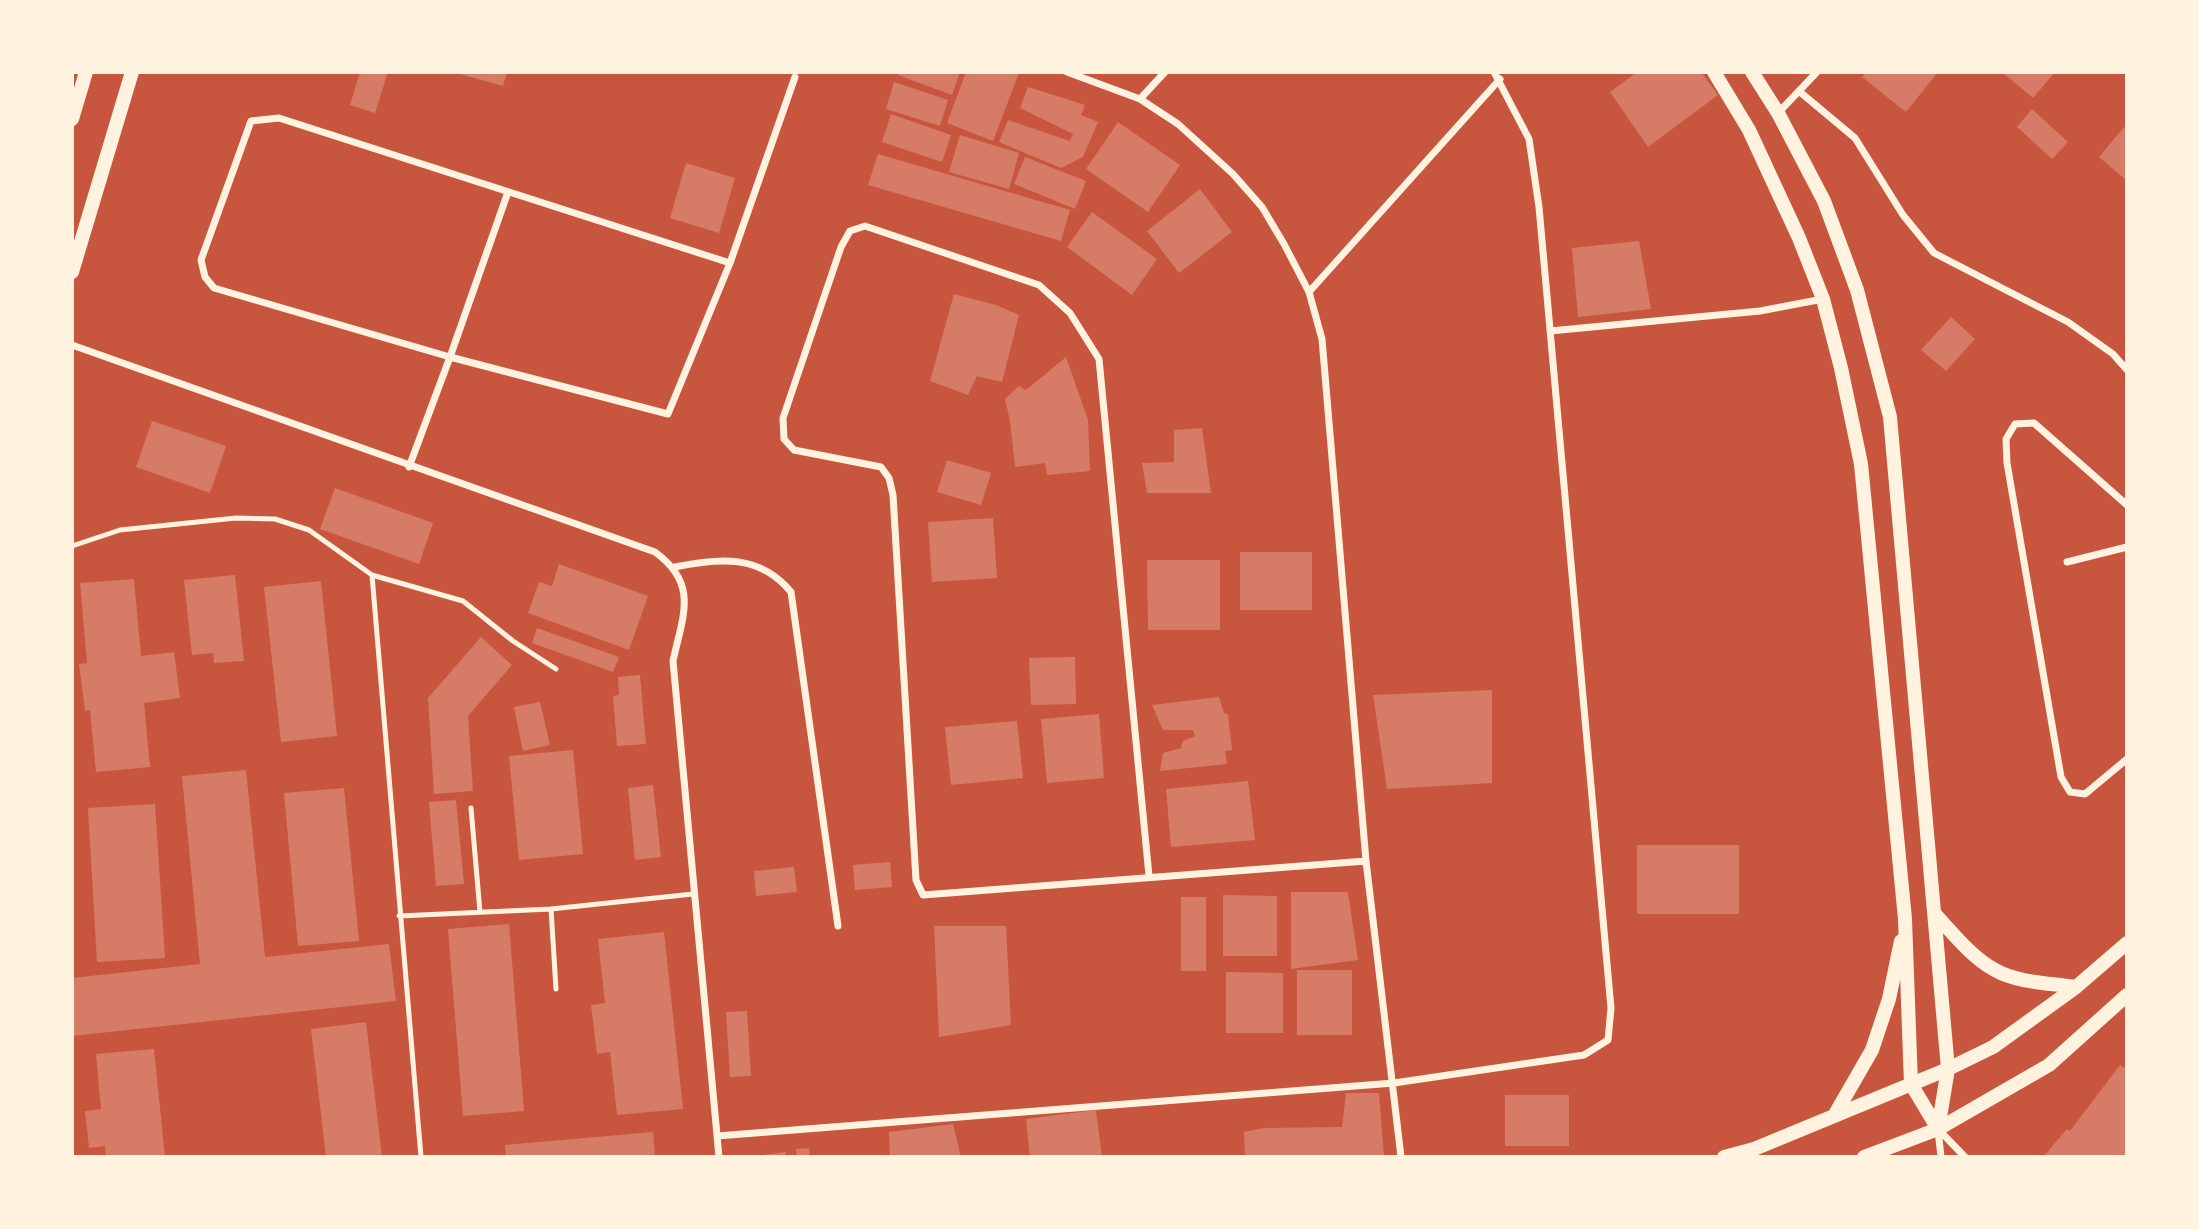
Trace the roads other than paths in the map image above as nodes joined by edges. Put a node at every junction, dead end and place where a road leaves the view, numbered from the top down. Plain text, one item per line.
1 (86, 72) edge
2 (132, 72) edge
3 (1067, 72) edge
4 (1165, 72) edge
5 (1494, 72) edge
6 (1714, 72) edge
7 (1752, 72) edge
8 (1817, 72) edge
9 (796, 77) dead end
10 (1500, 79) junction
11 (1800, 92) junction
12 (1140, 99) junction
13 (1778, 113) junction
14 (72, 120) edge
15 (508, 192) junction
16 (730, 263) junction
17 (72, 272) edge
18 (1309, 292) junction
19 (1823, 299) junction
20 (1550, 331) junction
21 (72, 345) edge
22 (450, 357) junction
23 (2127, 370) edge
24 (409, 467) junction
25 (2127, 505) edge
26 (72, 546) edge
27 (2127, 547) edge
28 (2067, 562) dead end
29 (675, 567) junction
30 (373, 575) junction
31 (555, 669) dead end
32 (2127, 759) edge
33 (471, 808) dead end
34 (1366, 861) junction
35 (1149, 876) junction
36 (694, 894) junction
37 (551, 909) junction
38 (480, 912) junction
39 (1934, 913) junction
40 (399, 916) junction
41 (1905, 919) junction
42 (838, 926) dead end
43 (2127, 943) edge
44 (2076, 987) junction
45 (556, 989) dead end
46 (2127, 995) edge
47 (1948, 1069) junction
48 (1394, 1083) junction
49 (1911, 1084) junction
50 (1834, 1116) junction
51 (1938, 1129) junction
52 (717, 1136) junction
53 (421, 1157) edge
54 (719, 1157) edge
55 (1401, 1157) edge
56 (1724, 1157) edge
57 (1864, 1157) edge
58 (1941, 1157) edge
59 (1965, 1157) edge

1 - 14 main road
2 - 17 main road
3 - 12 street
4 - 12 street
5 - 10 street
6 - 19 main road
7 - 13 main road
8 - 11 street
9 - 16 street
10 - 18 street
10 - 20 street
11 - 13 street
11 - 23 street
12 - 18 street
13 - 39 main road
15 - 16 street
15 - 22 street
15 - 22 street
16 - 22 street
18 - 34 street
19 - 20 street
19 - 41 main road
20 - 48 street
21 - 24 street
22 - 24 street
24 - 29 street
25 - 32 street
26 - 30 lane
27 - 28 street
29 - 36 street
29 - 42 street
30 - 31 lane
30 - 40 lane
33 - 38 lane
34 - 35 street
34 - 48 street
35 - 35 street
36 - 37 lane
36 - 52 street
37 - 38 lane
37 - 45 lane
38 - 40 lane
39 - 44 main road
39 - 47 main road
40 - 53 lane
41 - 49 main road
41 - 50 main road
43 - 44 main road
44 - 47 main road
46 - 51 main road
47 - 49 main road
47 - 51 main road
48 - 52 street
48 - 55 street
49 - 50 main road
49 - 51 main road
50 - 56 main road
51 - 57 main road
51 - 58 street
51 - 59 street
52 - 54 street

